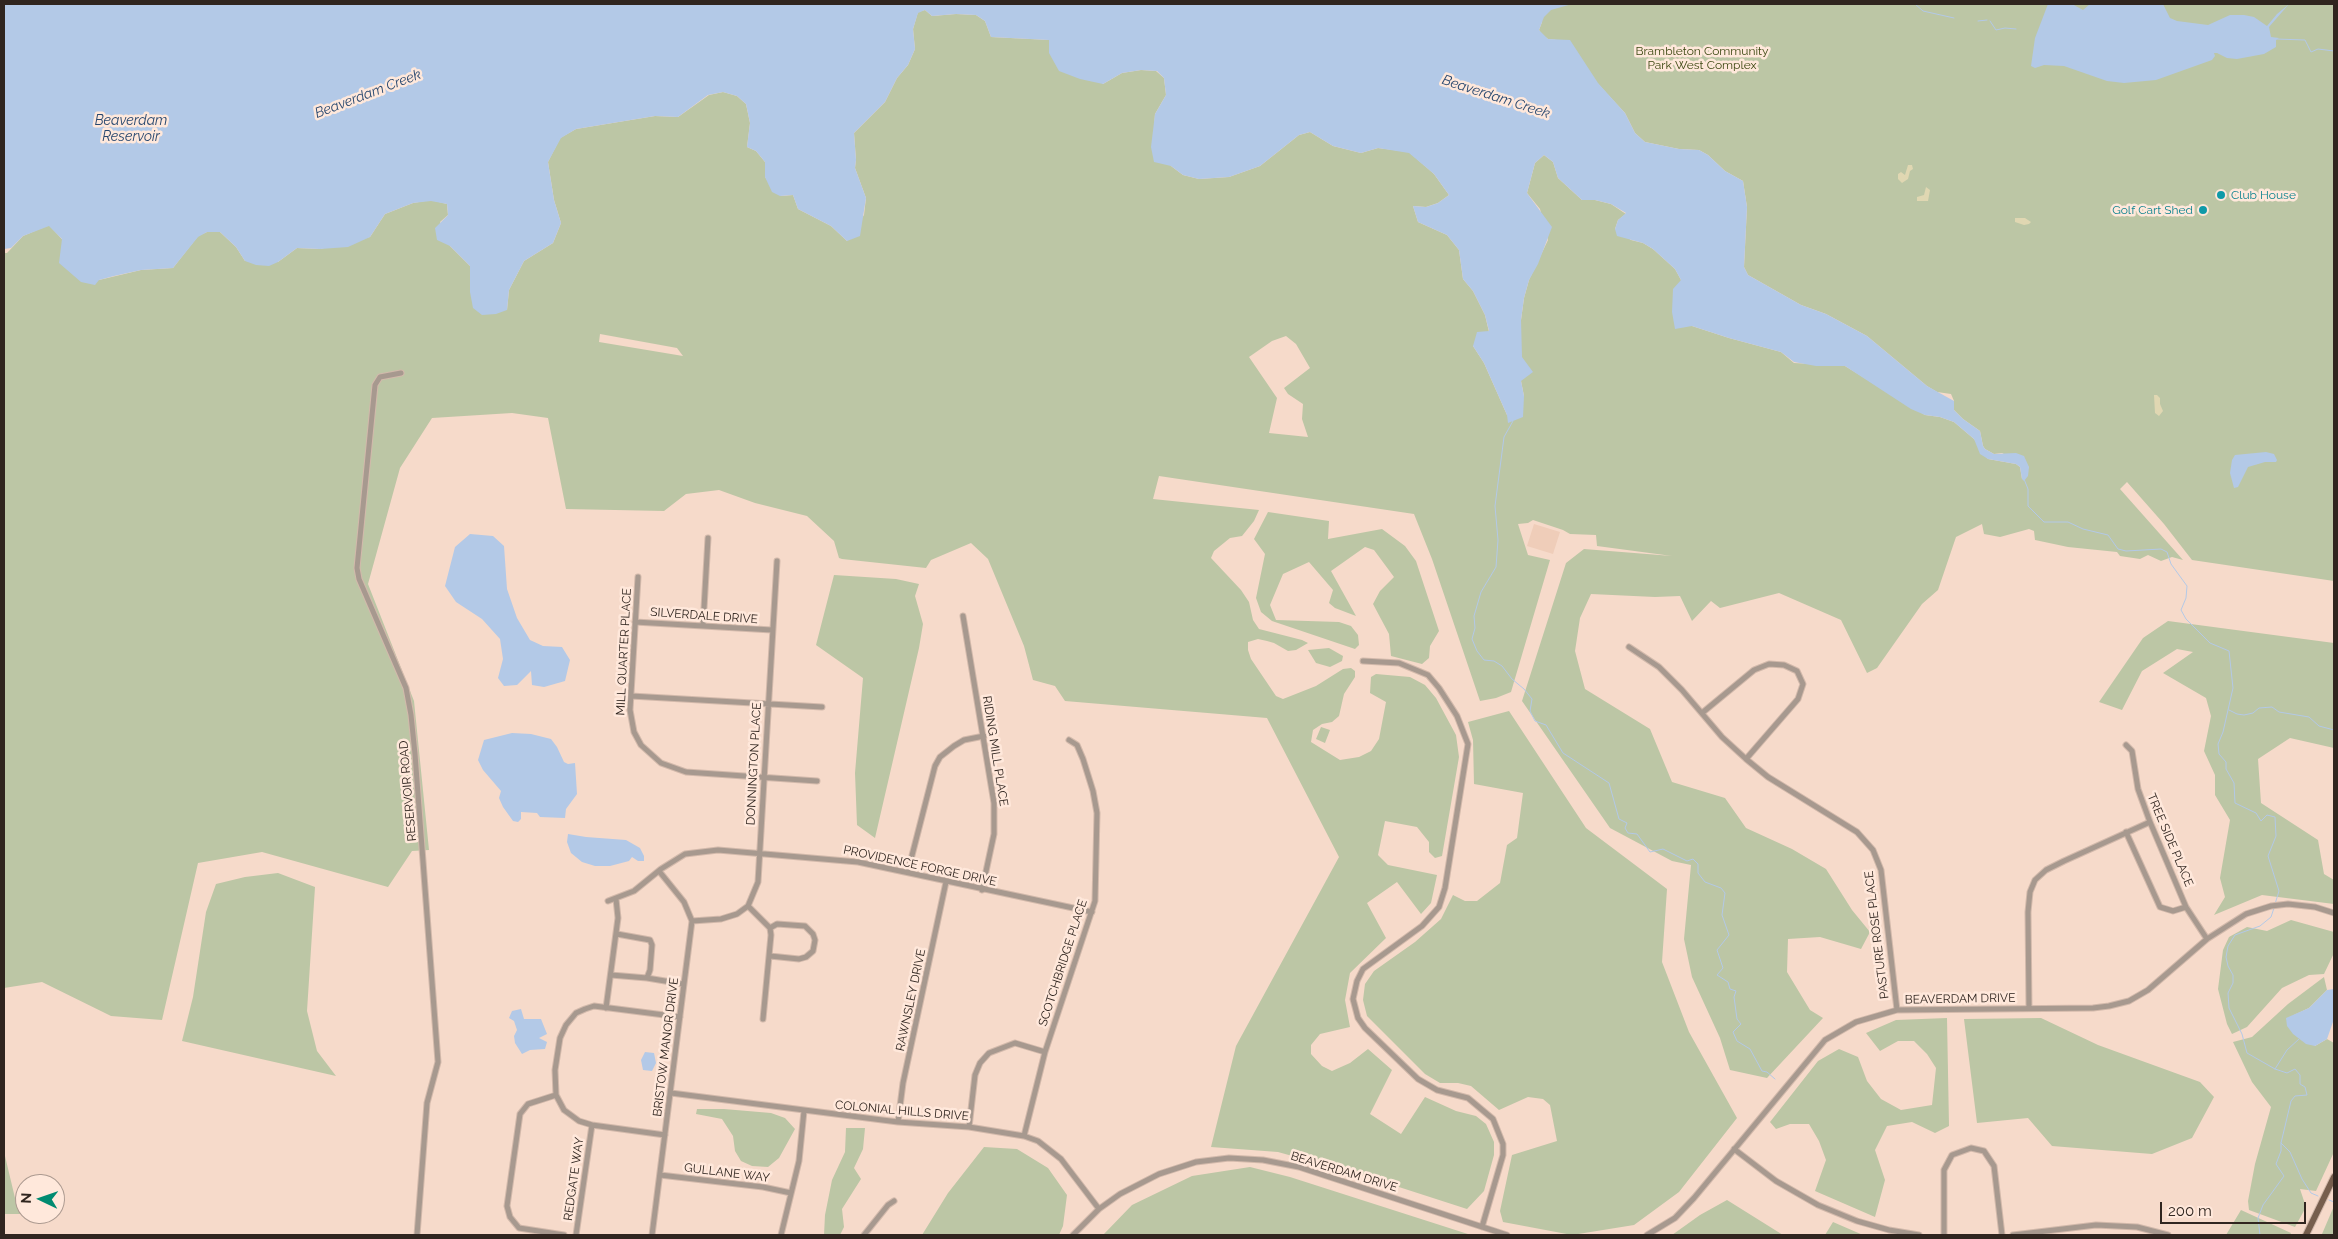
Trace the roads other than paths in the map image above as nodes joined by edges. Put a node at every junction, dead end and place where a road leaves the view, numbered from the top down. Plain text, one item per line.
1 (401, 372) dead end
2 (708, 538) dead end
3 (776, 561) dead end
4 (638, 577) dead end
5 (963, 616) dead end
6 (635, 622) junction
7 (702, 626) junction
8 (772, 630) junction
9 (1629, 647) dead end
10 (1363, 661) dead end
11 (631, 696) junction
12 (768, 703) junction
13 (822, 706) dead end
14 (1702, 714) junction
15 (984, 736) junction
16 (1069, 740) dead end
17 (2126, 745) dead end
18 (1746, 759) junction
19 (764, 776) junction
20 (817, 781) dead end
21 (2150, 822) junction
22 (2126, 832) junction
23 (759, 854) junction
24 (659, 871) junction
25 (908, 872) junction
26 (946, 882) junction
27 (982, 890) junction
28 (616, 899) junction
29 (608, 900) dead end
30 (748, 906) junction
31 (2186, 907) junction
32 (1092, 912) junction
33 (2334, 913) edge
34 (692, 921) junction
35 (770, 928) junction
36 (616, 934) junction
37 (2207, 939) junction
38 (770, 956) junction
39 (611, 975) junction
40 (647, 978) junction
41 (684, 984) junction
42 (606, 1008) junction
43 (2029, 1008) junction
44 (1896, 1010) junction
45 (680, 1017) junction
46 (763, 1019) dead end
47 (1045, 1052) junction
48 (671, 1093) junction
49 (556, 1095) junction
50 (804, 1111) junction
51 (898, 1122) junction
52 (592, 1125) junction
53 (969, 1127) junction
54 (665, 1135) junction
55 (1024, 1136) junction
56 (1734, 1150) junction
57 (660, 1175) junction
58 (2334, 1177) edge
59 (790, 1193) junction
60 (894, 1201) dead end
61 (1099, 1209) junction
62 (1482, 1227) junction
63 (417, 1235) edge
64 (564, 1235) edge
65 (576, 1235) edge
66 (652, 1235) edge
67 (781, 1235) edge
68 (864, 1235) edge
69 (1073, 1235) edge
70 (1507, 1235) edge
71 (1647, 1235) edge
72 (1919, 1235) edge
73 (1944, 1235) edge
74 (2002, 1235) edge
75 (2014, 1235) edge
76 (2168, 1235) edge
77 (2306, 1235) edge

1 - 63 street, RESERVOIR ROAD
2 - 7 street
3 - 8 street, DONNINGTON PLACE
4 - 6 street, MILL QUARTER PLACE
5 - 15 street, RIDING MILL PLACE
6 - 7 street, SILVERDALE DRIVE
6 - 11 street, MILL QUARTER PLACE
7 - 8 street, SILVERDALE DRIVE
8 - 12 street, DONNINGTON PLACE
9 - 14 street, PASTURE ROSE PLACE
10 - 62 street
11 - 12 street
11 - 19 street, MILL QUARTER PLACE
12 - 13 street
12 - 19 street, DONNINGTON PLACE
14 - 18 street, PASTURE ROSE PLACE
14 - 18 street
15 - 25 street
15 - 27 street, RIDING MILL PLACE
16 - 32 street, SCOTCHBRIDGE PLACE
17 - 21 street, TREE SIDE PLACE
18 - 44 street, PASTURE ROSE PLACE
19 - 20 street, MILL QUARTER PLACE
19 - 23 street, DONNINGTON PLACE
21 - 22 street
21 - 31 street, TREE SIDE PLACE
22 - 31 street
22 - 43 street
23 - 24 street, PROVIDENCE FORGE DRIVE
23 - 25 street, PROVIDENCE FORGE DRIVE
23 - 30 street, DONNINGTON PLACE
24 - 28 street, PROVIDENCE FORGE DRIVE
24 - 34 street
25 - 26 street, PROVIDENCE FORGE DRIVE
26 - 27 street, PROVIDENCE FORGE DRIVE
26 - 51 street, RAWNSLEY DRIVE
27 - 32 street, PROVIDENCE FORGE DRIVE
28 - 29 street, PROVIDENCE FORGE DRIVE
28 - 36 street
30 - 34 street
30 - 35 street
31 - 37 street, TREE SIDE PLACE
32 - 47 street, SCOTCHBRIDGE PLACE
33 - 37 street, BEAVERDAM DRIVE
34 - 41 street, BRISTOW MANOR DRIVE
35 - 38 street
35 - 38 street
36 - 39 street
36 - 40 street
37 - 43 street, BEAVERDAM DRIVE
38 - 46 street
39 - 40 street
39 - 42 street
40 - 41 street
41 - 45 street, BRISTOW MANOR DRIVE
42 - 45 street
42 - 49 street
43 - 44 street, BEAVERDAM DRIVE
44 - 56 street, BEAVERDAM DRIVE
45 - 48 street, BRISTOW MANOR DRIVE
47 - 53 street
47 - 55 street, SCOTCHBRIDGE PLACE
48 - 50 street, COLONIAL HILLS DRIVE
48 - 54 street, BRISTOW MANOR DRIVE
49 - 52 street
49 - 64 street
50 - 51 street, COLONIAL HILLS DRIVE
50 - 59 street
51 - 53 street, COLONIAL HILLS DRIVE
52 - 54 street
52 - 65 street, REDGATE WAY
53 - 55 street, COLONIAL HILLS DRIVE
54 - 57 street, BRISTOW MANOR DRIVE
55 - 61 street, COLONIAL HILLS DRIVE
56 - 71 street, BEAVERDAM DRIVE
56 - 72 street
57 - 59 street, GULLANE WAY
57 - 66 street, BRISTOW MANOR DRIVE
58 - 77 main road
59 - 67 street
60 - 68 street
61 - 62 street, BEAVERDAM DRIVE
61 - 69 street, BEAVERDAM DRIVE
62 - 70 street, BEAVERDAM DRIVE
73 - 74 street
75 - 76 street

